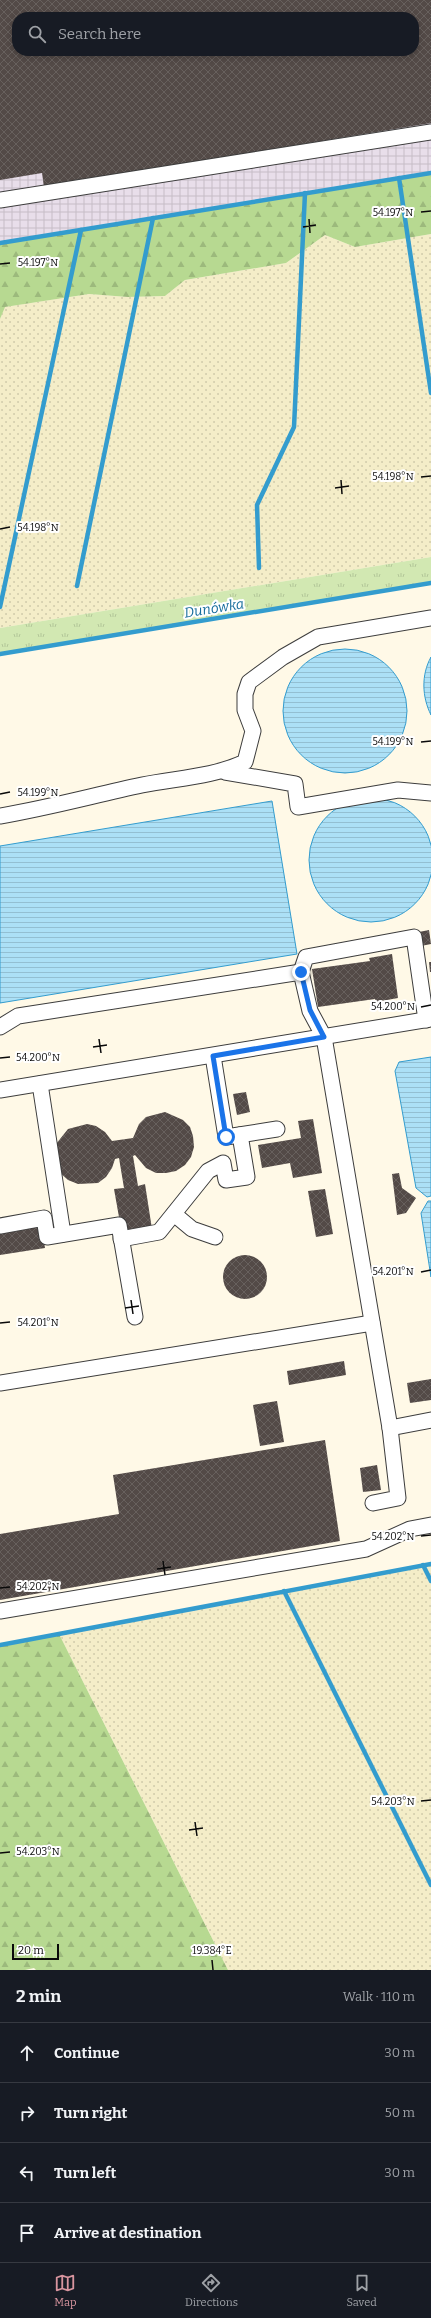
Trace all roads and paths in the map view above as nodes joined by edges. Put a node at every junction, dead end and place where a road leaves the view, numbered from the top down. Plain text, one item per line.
1 (431, 132) edge
2 (0, 200) edge
3 (431, 618) edge
4 (225, 772) junction
5 (431, 793) edge
6 (0, 816) edge
7 (301, 972) junction
8 (429, 1020) edge
9 (0, 1027) edge
10 (324, 1037) junction
11 (213, 1056) junction
12 (40, 1084) junction
13 (0, 1090) edge
14 (277, 1129) dead end
15 (240, 1135) junction
16 (174, 1214) junction
17 (0, 1226) edge
18 (63, 1234) junction
19 (215, 1237) dead end
20 (122, 1239) junction
21 (135, 1317) dead end
22 (372, 1323) junction
23 (0, 1383) edge
24 (431, 1420) edge
25 (390, 1428) junction
26 (372, 1503) dead end
27 (431, 1525) edge
28 (0, 1611) edge

1 - 2 lane
3 - 4 lane
4 - 5 lane
4 - 6 lane
7 - 8 lane
7 - 9 lane
7 - 10 lane
8 - 10 lane
10 - 11 lane
10 - 22 lane
11 - 12 lane
11 - 15 lane
12 - 13 lane
12 - 18 lane
14 - 15 lane
15 - 16 lane
16 - 19 lane
16 - 20 lane
17 - 18 lane
18 - 20 lane
20 - 21 lane
22 - 23 lane
22 - 25 lane
24 - 25 lane
25 - 26 lane
27 - 28 lane

